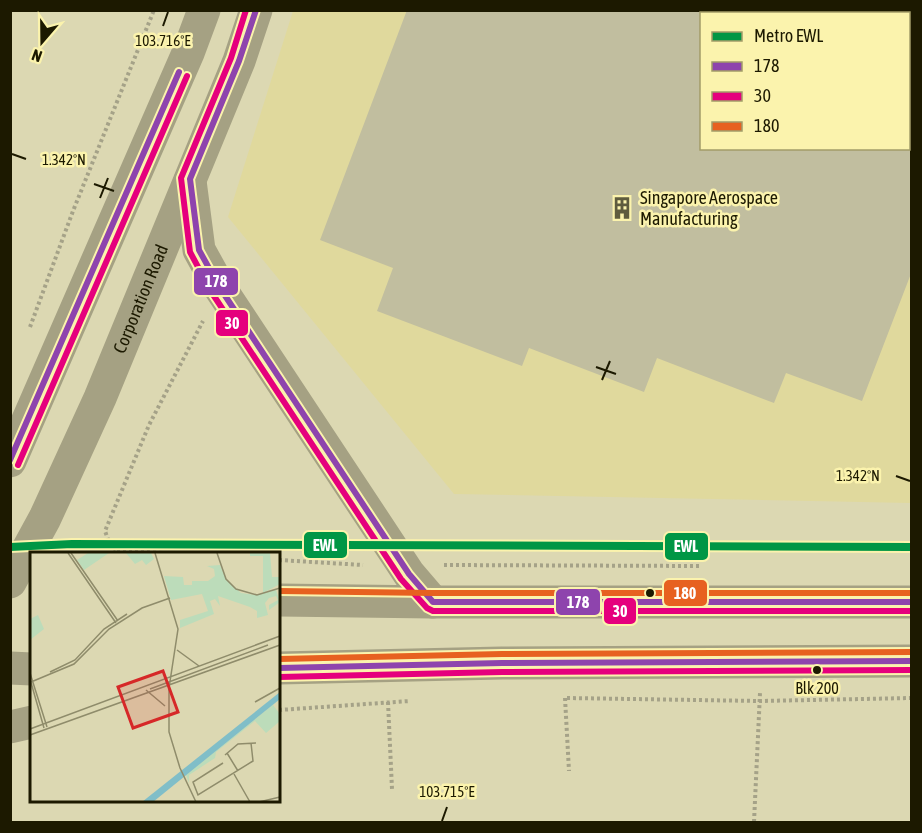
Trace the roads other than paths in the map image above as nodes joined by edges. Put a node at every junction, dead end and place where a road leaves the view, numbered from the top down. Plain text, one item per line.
1 (204, 10) edge
2 (256, 10) edge
3 (190, 179) junction
4 (10, 460) edge
5 (10, 582) edge
6 (10, 594) edge
7 (30, 595) edge
8 (280, 600) edge
9 (912, 602) edge
10 (434, 603) junction
11 (912, 661) edge
12 (10, 668) edge
13 (280, 668) edge
14 (30, 669) edge
15 (30, 722) edge
16 (10, 727) edge

1 - 4 main road
2 - 3 main road, Corporation Road
3 - 5 main road, Corporation Road
3 - 10 main road
6 - 7 main road
8 - 10 main road
9 - 10 main road
11 - 13 main road
12 - 14 main road
15 - 16 main road

